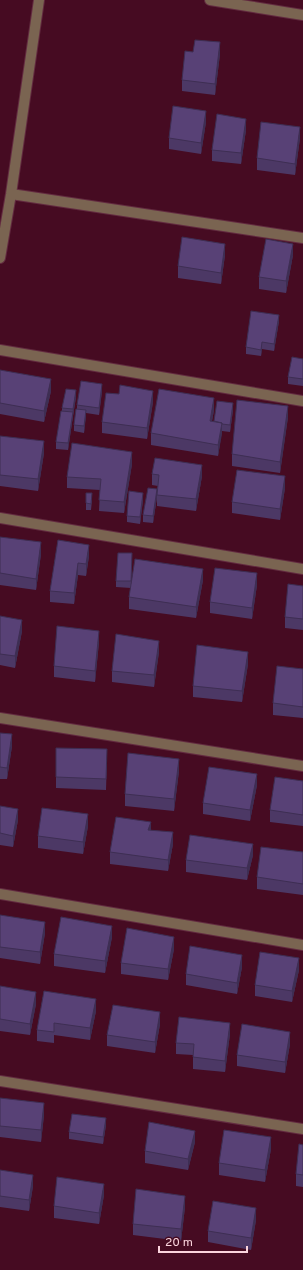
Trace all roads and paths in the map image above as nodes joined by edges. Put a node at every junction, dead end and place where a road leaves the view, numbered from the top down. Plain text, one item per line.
1 (39, 0) edge
2 (210, 0) edge
3 (303, 15) edge
4 (11, 194) junction
5 (303, 238) edge
6 (0, 258) edge
7 (0, 350) edge
8 (303, 401) edge
9 (0, 518) edge
10 (303, 569) edge
11 (0, 718) edge
12 (303, 766) edge
13 (0, 894) edge
14 (303, 945) edge
15 (0, 1080) edge
16 (303, 1129) edge

1 - 4 street
2 - 3 street
4 - 5 street
4 - 6 street
7 - 8 street
9 - 10 street
11 - 12 street
13 - 14 street
15 - 16 street

